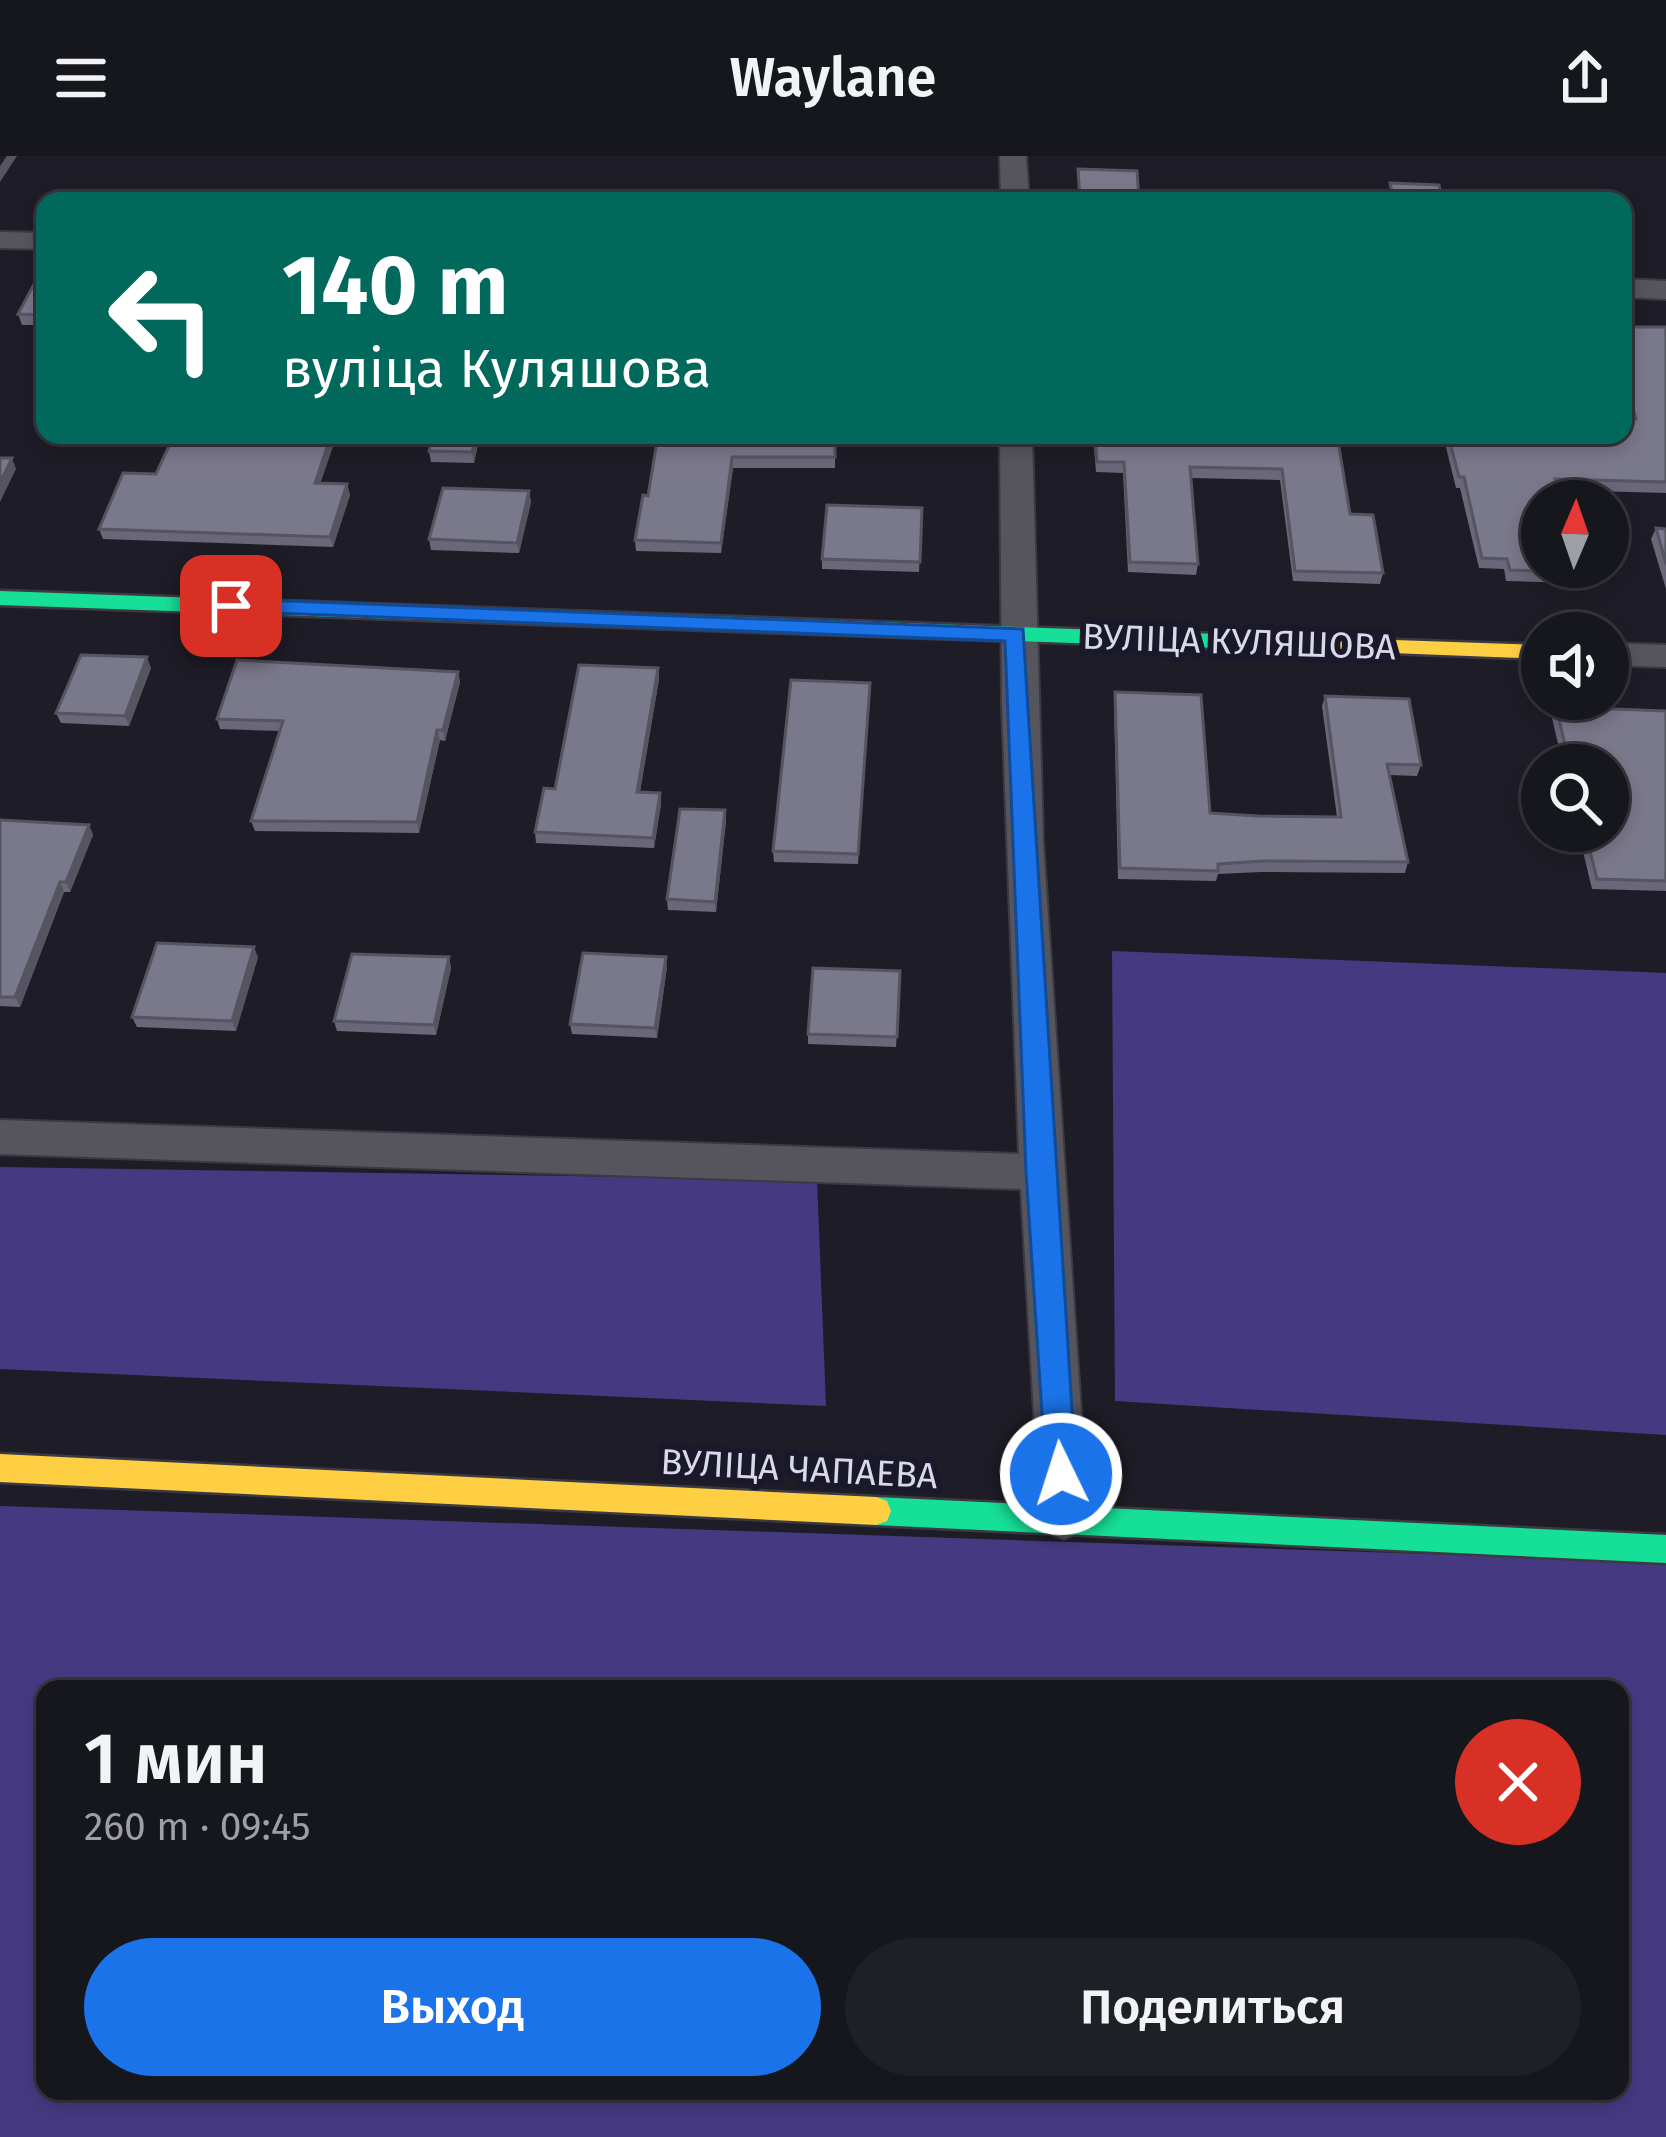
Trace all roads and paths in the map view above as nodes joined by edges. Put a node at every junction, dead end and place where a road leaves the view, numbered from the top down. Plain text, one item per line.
1 (1013, 156) edge
2 (1015, 192) edge
3 (0, 240) edge
4 (36, 242) edge
5 (1632, 288) edge
6 (1666, 290) edge
7 (1016, 444) edge
8 (0, 598) edge
9 (1016, 634) junction
10 (1521, 651) edge
11 (1629, 655) edge
12 (1666, 656) edge
13 (0, 1137) edge
14 (1040, 1172) junction
15 (0, 1468) edge
16 (1064, 1517) junction
17 (1666, 1549) edge

1 - 2 street
3 - 4 street
5 - 6 street
7 - 9 street
8 - 9 street, ВУЛІЦА КУЛЯШОВА
9 - 10 street, ВУЛІЦА КУЛЯШОВА
9 - 14 street
11 - 12 street
13 - 14 street
14 - 16 street
15 - 16 street, ВУЛІЦА ЧАПАЕВА
16 - 17 street, ВУЛІЦА ЧАПАЕВА

